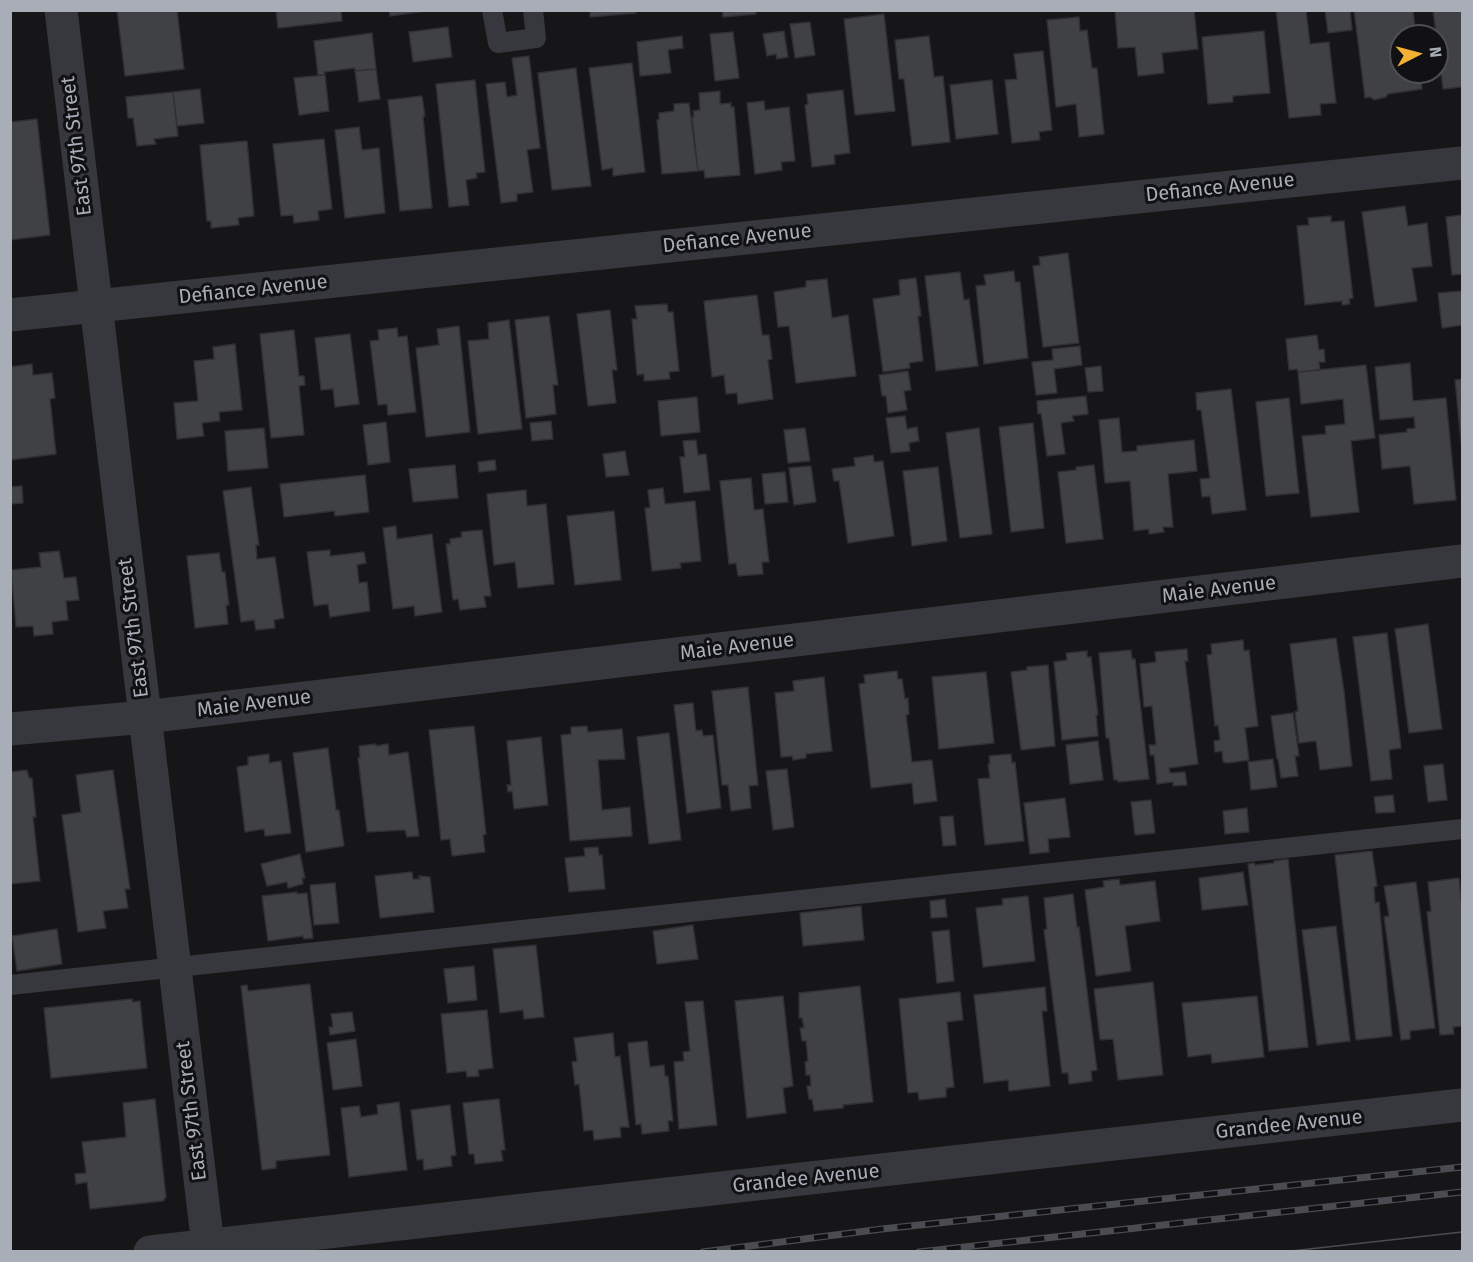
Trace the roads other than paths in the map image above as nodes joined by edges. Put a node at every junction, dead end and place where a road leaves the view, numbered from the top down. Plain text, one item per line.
1 (61, 10) edge
2 (492, 10) edge
3 (532, 10) edge
4 (1462, 163) edge
5 (96, 306) junction
6 (10, 315) edge
7 (1462, 568) edge
8 (145, 717) junction
9 (10, 729) edge
10 (1462, 829) edge
11 (175, 968) junction
12 (10, 985) edge
13 (1462, 1106) edge
14 (208, 1246) junction
15 (150, 1251) edge

1 - 5 street, East 97th Street
2 - 3 lane
4 - 5 street, Defiance Avenue
5 - 6 street, Defiance Avenue
5 - 8 street, East 97th Street
7 - 8 street, Maie Avenue
8 - 9 street, Maie Avenue
8 - 11 street, East 97th Street
10 - 11 lane
11 - 12 lane
11 - 14 street, East 97th Street
13 - 14 street, Grandee Avenue
14 - 15 street, Grandee Avenue

